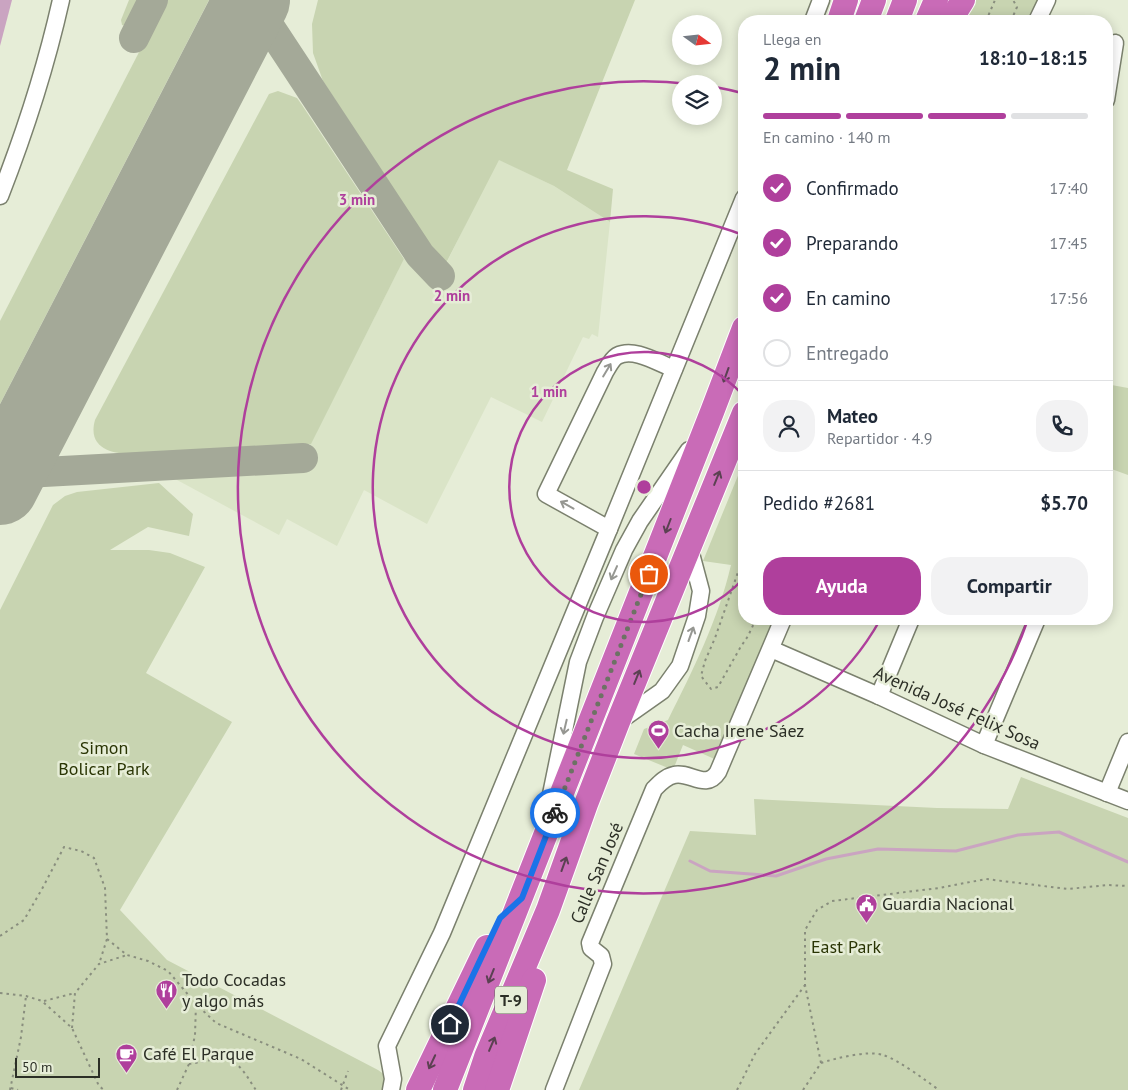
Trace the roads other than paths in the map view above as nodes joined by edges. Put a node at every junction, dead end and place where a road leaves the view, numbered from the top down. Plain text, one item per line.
1 (61, 0) edge
2 (821, 0) edge
3 (846, 0) edge
4 (874, 0) edge
5 (905, 0) edge
6 (936, 0) edge
7 (963, 0) edge
8 (1047, 0) edge
9 (815, 15) edge
10 (841, 15) edge
11 (868, 15) edge
12 (899, 15) edge
13 (930, 15) edge
14 (954, 15) edge
15 (1040, 15) edge
16 (1116, 43) edge
17 (1113, 60) edge
18 (0, 196) edge
19 (738, 213) edge
20 (738, 344) edge
21 (674, 369) junction
22 (712, 412) junction
23 (738, 428) edge
24 (609, 529) junction
25 (689, 546) junction
26 (781, 625) edge
27 (909, 625) edge
28 (1034, 625) edge
29 (771, 649) junction
30 (879, 696) junction
31 (618, 722) junction
32 (1128, 742) edge
33 (984, 745) junction
34 (1107, 793) junction
35 (1128, 801) edge
36 (526, 888) junction
37 (548, 910) junction
38 (391, 1090) edge
39 (418, 1090) edge
40 (446, 1090) edge
41 (475, 1090) edge
42 (497, 1090) edge
43 (554, 1090) edge

1 - 18 street
2 - 9 street
3 - 10 highway
4 - 11 highway
5 - 12 highway
6 - 13 highway
7 - 14 highway
8 - 15 street
16 - 17 street
19 - 21 street
20 -> 22 highway, T-9
21 - 24 street
24 -> 21 street
22 -> 36 highway, T-9
22 -> 36 street
25 -> 23 highway, T-9
24 - 38 street
31 -> 25 highway, T-9
31 -> 25 street
26 - 29 street
27 - 30 street
28 - 33 street
29 - 30 street, Avenida José Felix Sosa
29 - 43 street, Calle San José
30 - 33 street, Avenida José Felix Sosa
37 -> 31 highway, T-9
32 - 34 street
33 - 34 street, Avenida José Felix Sosa
34 - 35 street, Avenida José Felix Sosa
36 -> 39 highway
36 -> 40 highway, T-9
41 -> 37 highway, T-9
37 - 42 highway

